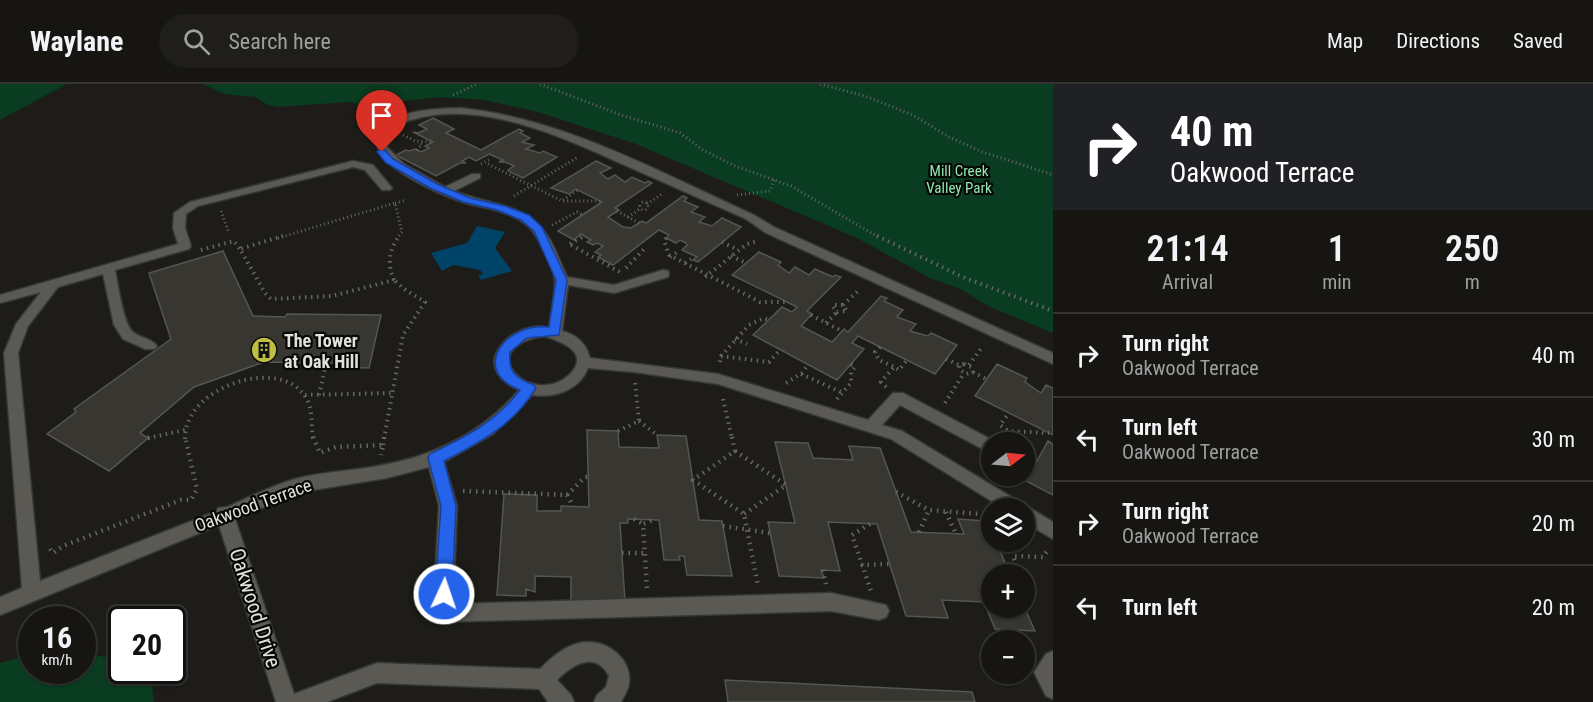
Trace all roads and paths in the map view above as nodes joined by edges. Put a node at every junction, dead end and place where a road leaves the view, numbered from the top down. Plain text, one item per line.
1 (540, 84) edge
2 (820, 84) edge
3 (389, 127) junction
4 (418, 141) junction
5 (433, 142) dead end
6 (593, 148) junction
7 (417, 150) dead end
8 (485, 162) dead end
9 (1053, 175) edge
10 (476, 176) dead end
11 (774, 179) junction
12 (532, 185) junction
13 (386, 188) dead end
14 (578, 190) dead end
15 (446, 191) junction
16 (557, 191) dead end
17 (550, 194) junction
18 (514, 196) dead end
19 (406, 200) dead end
20 (653, 200) dead end
21 (562, 201) junction
22 (601, 201) dead end
23 (395, 203) junction
24 (721, 205) junction
25 (617, 211) dead end
26 (583, 215) dead end
27 (628, 217) junction
28 (639, 223) dead end
29 (540, 232) junction
30 (666, 238) dead end
31 (722, 242) dead end
32 (747, 244) dead end
33 (571, 245) dead end
34 (645, 248) dead end
35 (738, 250) junction
36 (731, 256) junction
37 (691, 259) dead end
38 (685, 263) junction
39 (746, 263) dead end
40 (108, 268) junction
41 (620, 272) junction
42 (663, 274) dead end
43 (707, 276) junction
44 (394, 280) junction
45 (562, 280) junction
46 (54, 284) junction
47 (598, 286) junction
48 (858, 291) dead end
49 (0, 299) edge
50 (785, 302) dead end
51 (843, 306) junction
52 (837, 312) junction
53 (1053, 312) edge
54 (811, 315) dead end
55 (768, 320) dead end
56 (826, 323) junction
57 (842, 331) dead end
58 (555, 332) junction
59 (735, 339) junction
60 (747, 344) dead end
61 (983, 345) dead end
62 (150, 346) dead end
63 (880, 347) dead end
64 (780, 350) dead end
65 (721, 356) junction
66 (1053, 358) edge
67 (946, 359) dead end
68 (907, 360) dead end
69 (326, 363) dead end
70 (584, 363) junction
71 (850, 364) dead end
72 (808, 365) dead end
73 (959, 365) junction
74 (969, 366) junction
75 (634, 367) junction
76 (894, 368) junction
77 (973, 372) junction
78 (801, 373) junction
79 (964, 373) junction
80 (718, 379) junction
81 (986, 379) dead end
82 (529, 388) junction
83 (841, 392) junction
84 (392, 393) junction
85 (305, 395) junction
86 (319, 395) junction
87 (772, 396) junction
88 (898, 397) junction
89 (836, 399) dead end
90 (1009, 413) dead end
91 (934, 416) junction
92 (639, 421) junction
93 (871, 427) junction
94 (185, 430) junction
95 (618, 431) dead end
96 (1006, 431) joint
97 (1049, 433) dead end
98 (657, 435) dead end
99 (981, 435) edge
100 (148, 438) dead end
101 (382, 445) junction
102 (735, 451) junction
103 (435, 458) junction
104 (380, 472) junction
105 (588, 477) dead end
106 (444, 491) junction
107 (896, 492) dead end
108 (567, 495) junction
109 (1000, 498) edge
110 (573, 506) dead end
111 (929, 510) junction
112 (945, 512) junction
113 (224, 513) junction
114 (744, 514) junction
115 (981, 515) edge
116 (634, 519) dead end
117 (652, 520) dead end
118 (1035, 520) edge
119 (643, 524) junction
120 (870, 524) dead end
121 (723, 526) dead end
122 (747, 528) junction
123 (1053, 531) edge
124 (919, 532) dead end
125 (770, 533) dead end
126 (956, 534) dead end
127 (1053, 542) edge
128 (48, 546) dead end
129 (622, 553) dead end
130 (645, 553) junction
131 (890, 564) dead end
132 (1016, 564) edge
133 (861, 565) junction
134 (33, 592) junction
135 (761, 604) junction
136 (0, 606) edge
137 (648, 607) junction
138 (879, 611) joint
139 (1053, 661) edge
140 (544, 679) junction
141 (1053, 689) edge
142 (286, 702) edge
143 (299, 702) edge
144 (564, 702) edge
145 (604, 702) edge

1 - 11 path
2 - 9 path
3 - 4 path
3 - 6 street
3 - 15 street
4 - 5 path
4 - 7 path
6 - 12 path
6 - 24 street
8 - 12 path
10 - 15 street
11 - 24 path
11 - 53 path
12 - 17 path
12 - 18 path
13 - 40 street
14 - 21 path
15 - 29 street
16 - 17 path
17 - 21 path
19 - 23 path
20 - 27 path
21 - 22 path
23 - 44 path
23 - 44 path
24 - 66 street
25 - 27 path
26 - 29 path
27 - 28 path
29 - 45 street
30 - 38 path
31 - 35 path
32 - 35 path
33 - 41 path
34 - 41 path
35 - 36 path
36 - 39 path
36 - 43 path
37 - 38 path
38 - 43 path
40 - 46 street
40 - 62 street
41 - 47 path
42 - 47 street
43 - 50 path
44 - 84 path
45 - 47 street
45 - 58 street
46 - 49 street
46 - 134 street
48 - 51 path
51 - 52 path
51 - 52 path
52 - 56 path
54 - 56 path
55 - 59 path
56 - 57 path
58 - 70 street
58 - 82 street
59 - 60 path
59 - 65 path
61 - 74 path
63 - 76 path
64 - 65 path
65 - 80 path
67 - 73 path
68 - 76 path
69 - 86 path
70 - 75 street
70 - 82 street
71 - 83 path
72 - 78 path
73 - 74 path
73 - 79 path
74 - 77 path
75 - 80 street
75 - 92 path
76 - 88 path
77 - 79 path
77 - 81 path
78 - 83 path
78 - 87 path
79 - 91 path
80 - 87 street
80 - 102 path
82 - 103 street, Oakwood Terrace
83 - 89 path
84 - 86 path
84 - 101 path
85 - 86 path
85 - 94 path
85 - 101 path
87 - 93 street
88 - 91 street
88 - 93 street
90 - 96 path
91 - 99 street
92 - 95 path
92 - 98 path
93 - 109 street
94 - 100 path
94 - 128 path
96 - 97 path
101 - 104 path
102 - 114 path
102 - 114 path
103 - 104 street, Oakwood Terrace
103 - 106 street
104 - 113 street, Oakwood Terrace
105 - 108 path
106 - 108 path
106 - 137 street
107 - 111 path
108 - 110 path
111 - 112 path
111 - 124 path
112 - 115 path
112 - 126 path
113 - 134 street, Oakwood Terrace
113 - 142 street, Oakwood Drive
114 - 122 path
116 - 119 path
117 - 119 path
118 - 123 street
119 - 130 path
120 - 133 path
121 - 122 path
122 - 125 path
122 - 135 path
127 - 132 path
129 - 130 path
130 - 137 path
131 - 133 path
133 - 138 path
134 - 136 street, Oakwood Terrace
135 - 137 street
135 - 138 street
139 - 141 street
140 - 143 street
140 - 144 street
140 - 145 street

